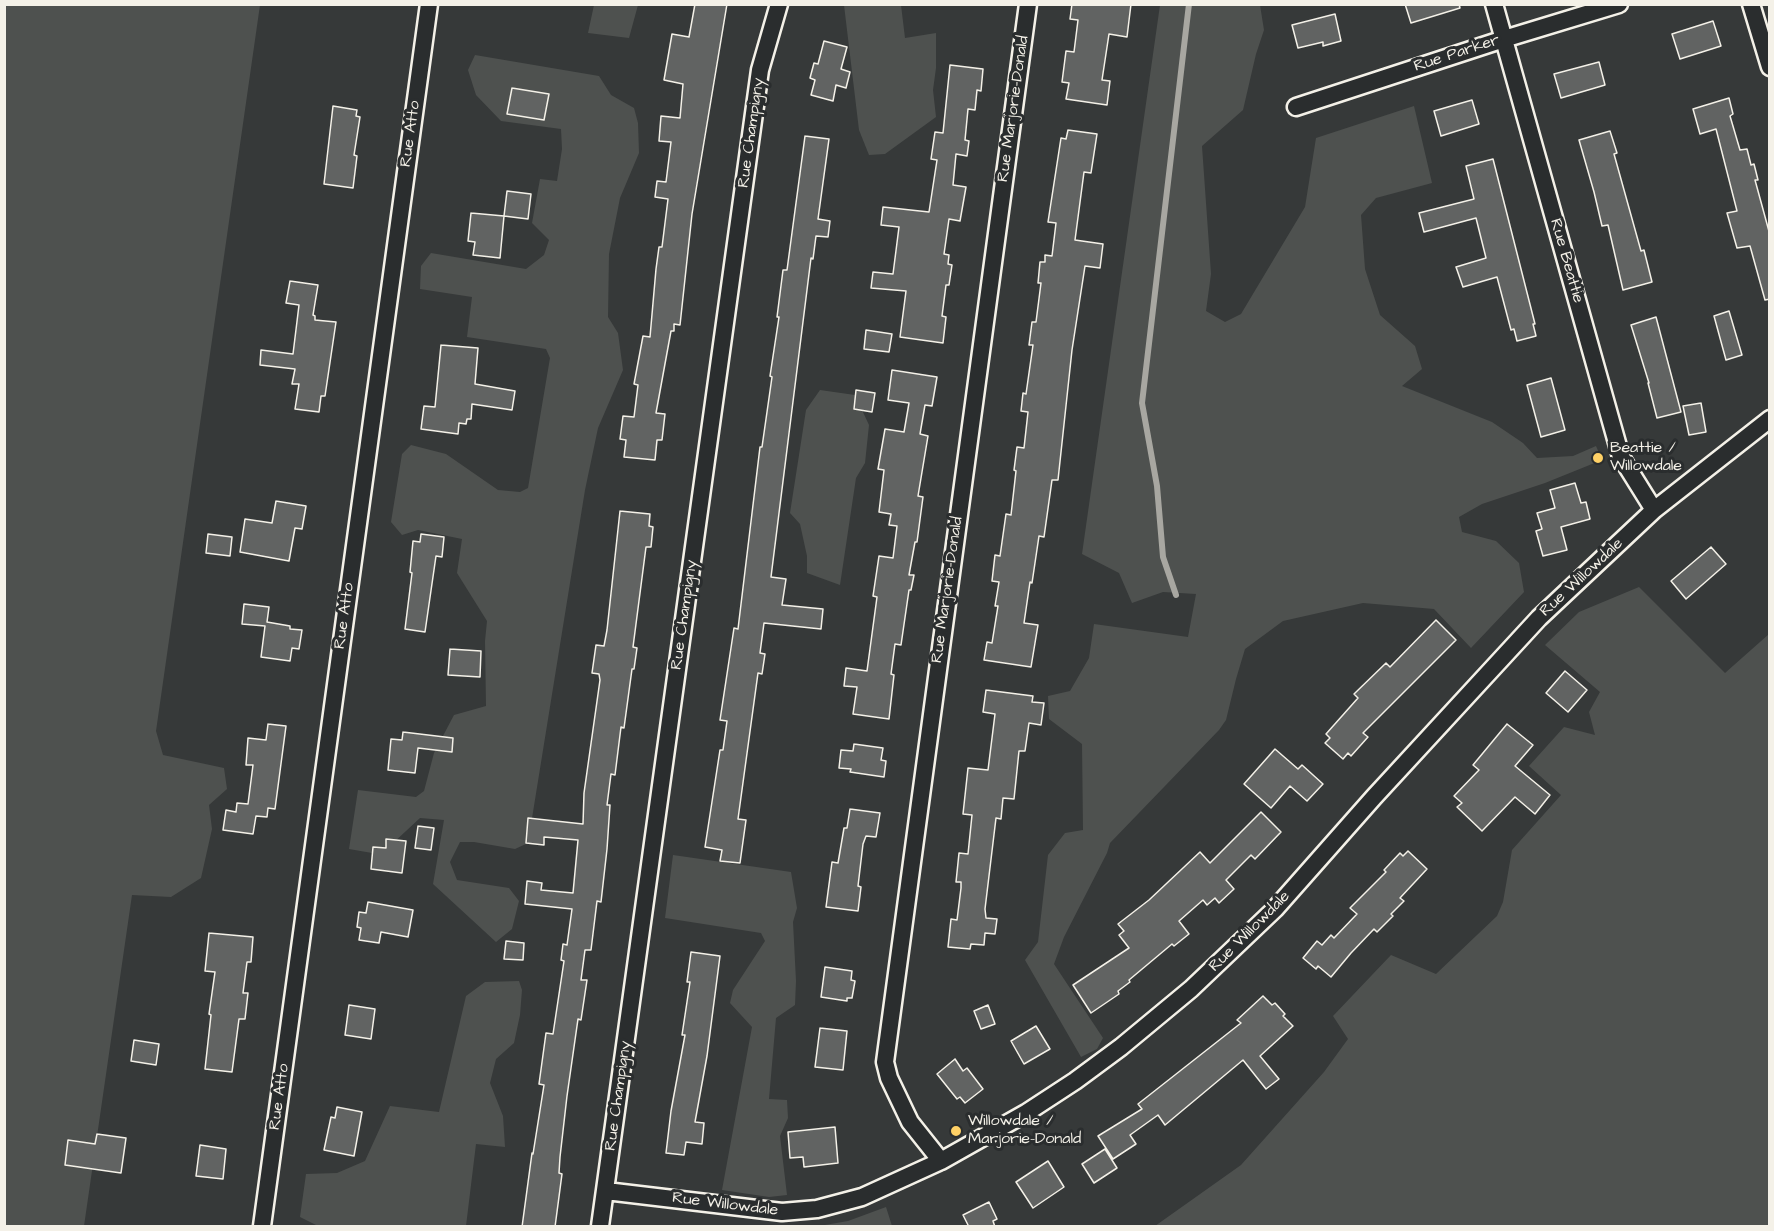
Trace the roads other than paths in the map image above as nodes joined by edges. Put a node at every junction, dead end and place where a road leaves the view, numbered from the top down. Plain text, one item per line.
1 (429, 4) edge
2 (779, 4) edge
3 (1028, 4) edge
4 (1494, 4) edge
5 (1619, 4) edge
6 (1751, 4) edge
7 (1504, 39) junction
8 (1770, 67) edge
9 (1296, 107) dead end
10 (1770, 419) edge
11 (1654, 510) junction
12 (941, 1161) junction
13 (606, 1191) junction
14 (262, 1227) edge
15 (600, 1227) edge

1 - 14 street, Rue Atto
2 - 13 street, Rue Champigny
3 - 12 street, Rue Marjorie-Donald
4 - 7 street, Rue Beattie
5 - 7 street, Rue Parker
6 - 8 street
7 - 9 street, Rue Parker
7 - 11 street, Rue Beattie
10 - 11 street, Rue Willowdale
11 - 12 street, Rue Willowdale
12 - 13 street, Rue Willowdale
13 - 15 street, Rue Champigny

